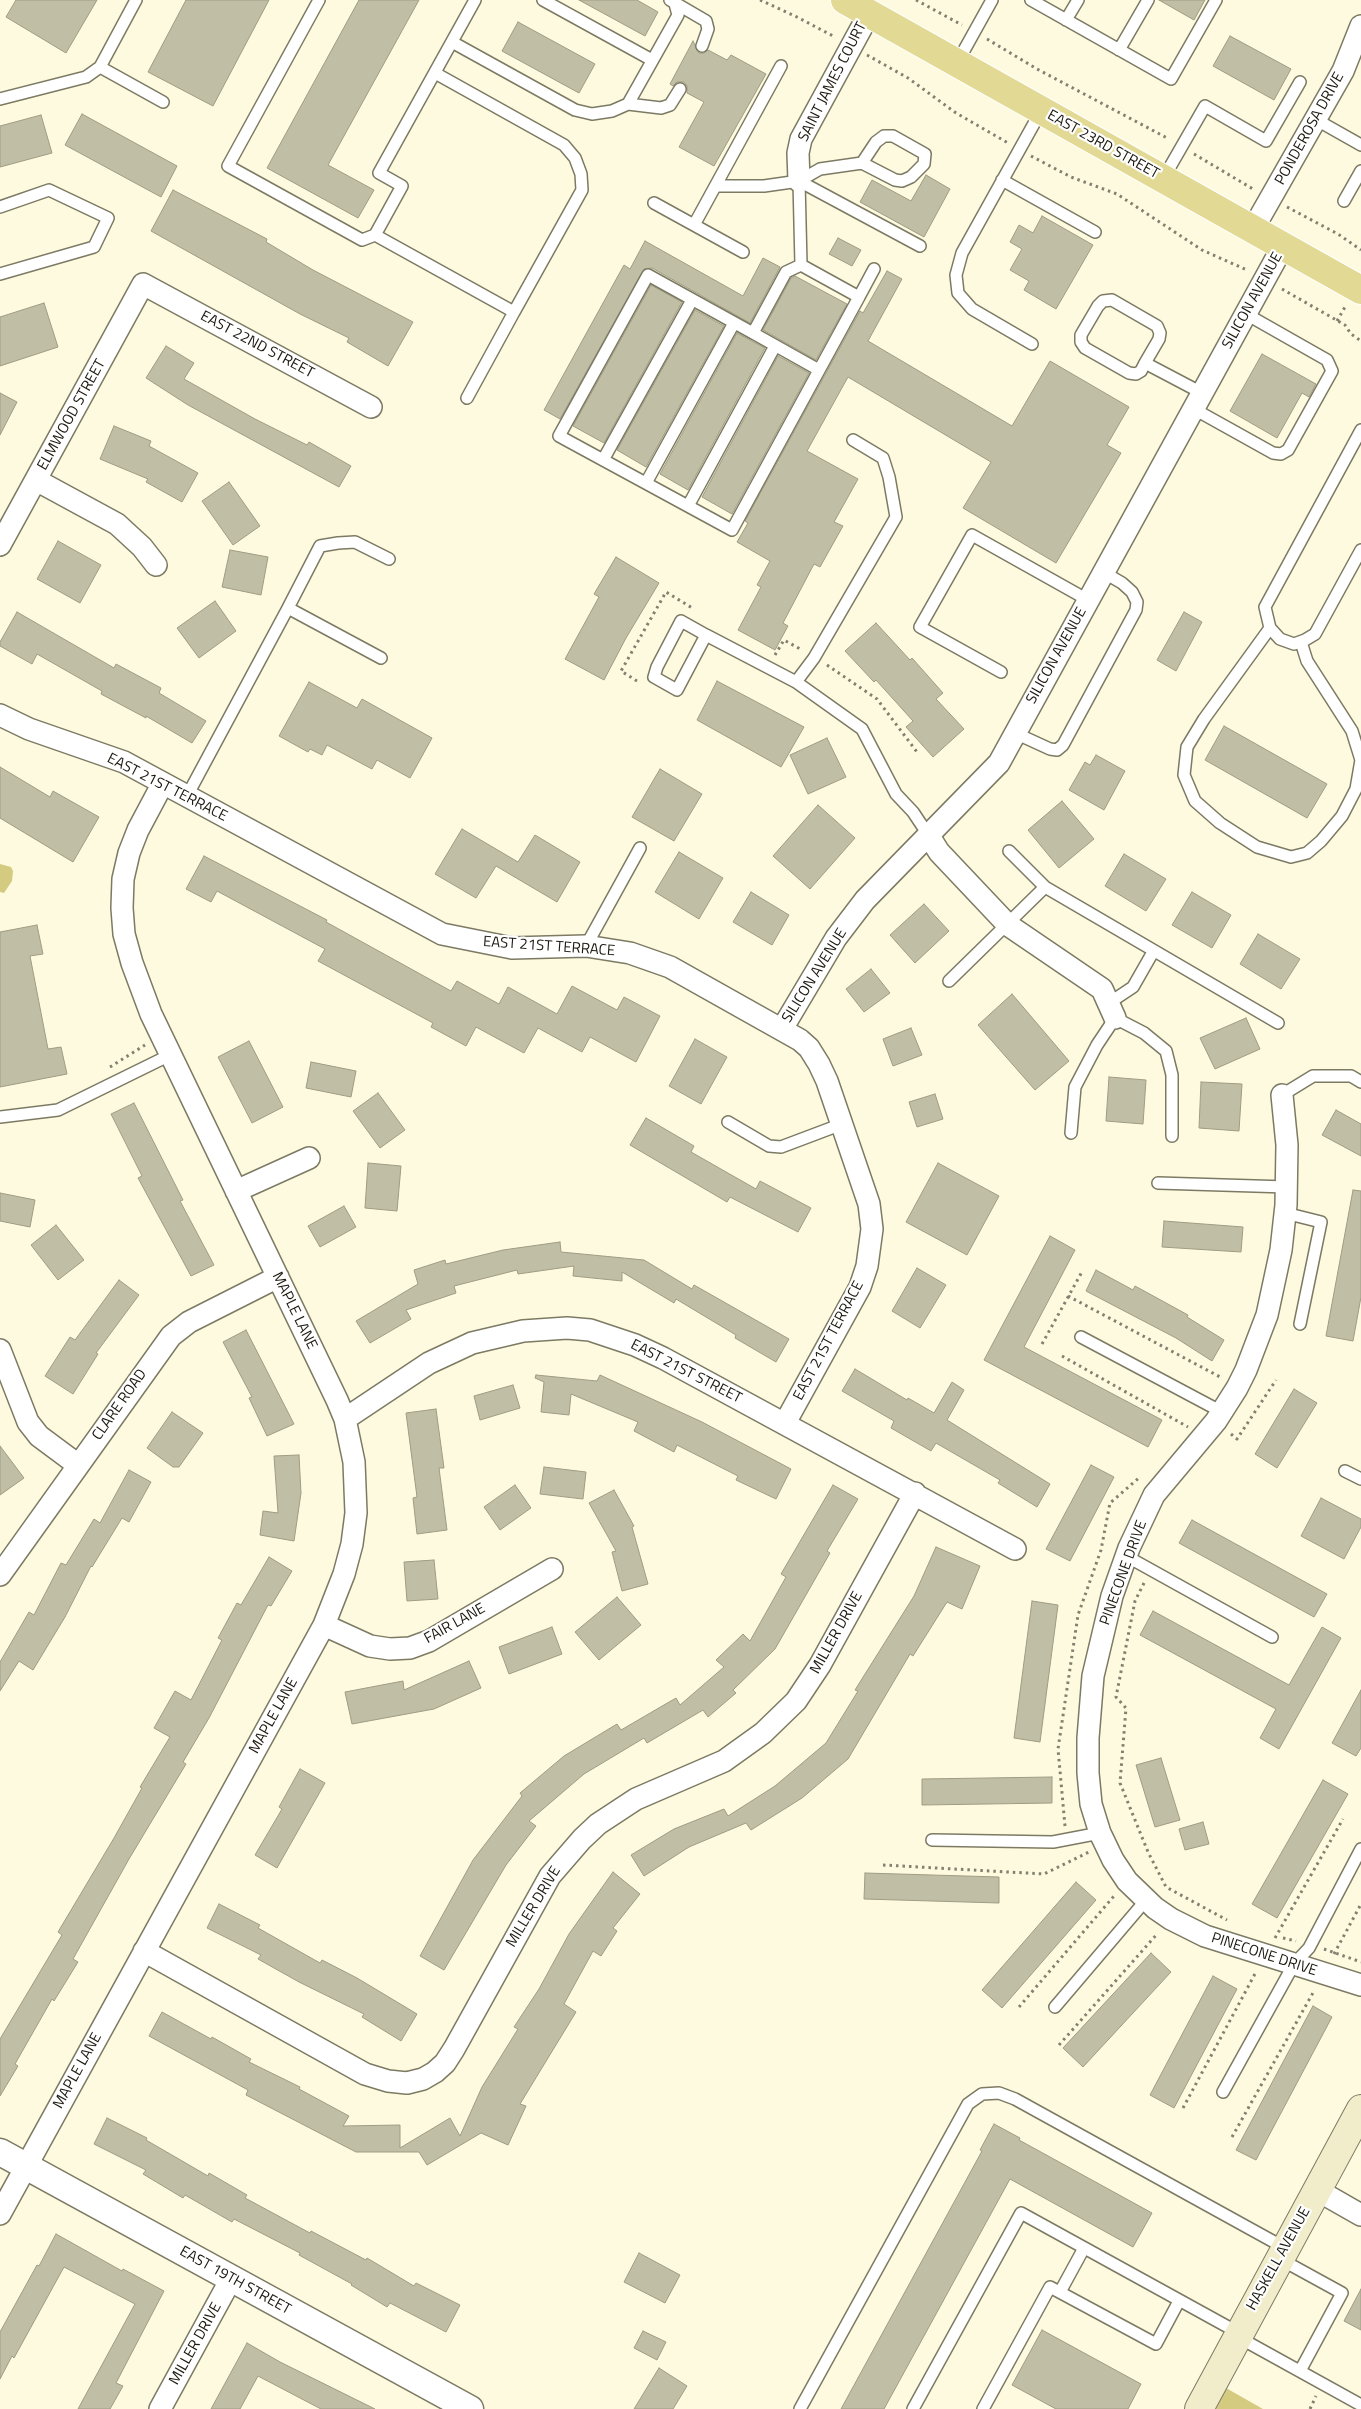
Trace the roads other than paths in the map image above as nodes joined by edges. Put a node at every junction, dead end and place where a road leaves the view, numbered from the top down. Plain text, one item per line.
1 (136, 0) edge
2 (319, 0) edge
3 (475, 0) edge
4 (543, 0) edge
5 (845, 0) edge
6 (992, 0) edge
7 (1031, 0) edge
8 (1078, 0) edge
9 (1148, 0) edge
10 (1216, 0) edge
11 (673, 1) edge
12 (869, 14) junction
13 (1066, 20) junction
14 (1361, 26) edge
15 (452, 42) junction
16 (702, 46) dead end
17 (1120, 50) junction
18 (652, 60) junction
19 (957, 63) junction
20 (781, 66) dead end
21 (100, 67) junction
22 (435, 72) junction
23 (1300, 82) dead end
24 (680, 89) dead end
25 (0, 99) edge
26 (163, 102) dead end
27 (628, 104) junction
28 (1041, 111) junction
29 (1315, 119) junction
30 (1361, 145) edge
31 (862, 163) junction
32 (1361, 171) edge
33 (1163, 179) junction
34 (1002, 180) junction
35 (799, 181) junction
36 (716, 186) junction
37 (1344, 202) dead end
38 (654, 203) dead end
39 (0, 207) edge
40 (694, 225) junction
41 (1253, 230) junction
42 (1095, 232) dead end
43 (375, 235) junction
44 (920, 246) dead end
45 (1283, 246) junction
46 (743, 252) dead end
47 (801, 265) junction
48 (874, 269) dead end
49 (0, 274) edge
50 (143, 284) joint
51 (1361, 290) edge
52 (859, 297) junction
53 (692, 300) junction
54 (514, 312) junction
55 (1246, 314) junction
56 (734, 323) junction
57 (753, 333) junction
58 (1032, 344) dead end
59 (775, 346) junction
60 (1145, 363) junction
61 (819, 370) junction
62 (467, 398) dead end
63 (1198, 401) junction
64 (371, 407) dead end
65 (1361, 430) edge
66 (854, 440) dead end
67 (603, 460) junction
68 (36, 480) junction
69 (646, 483) junction
70 (688, 506) junction
71 (0, 545) edge
72 (1361, 550) edge
73 (389, 559) dead end
74 (156, 565) dead end
75 (1104, 572) junction
76 (1088, 600) junction
77 (288, 608) junction
78 (1270, 628) junction
79 (706, 635) junction
80 (1301, 642) junction
81 (381, 658) dead end
82 (1001, 672) dead end
83 (796, 682) junction
84 (0, 715) edge
85 (1015, 733) junction
86 (162, 783) junction
87 (187, 796) junction
88 (929, 836) junction
89 (640, 848) dead end
90 (1009, 851) dead end
91 (1045, 887) junction
92 (1008, 925) junction
93 (586, 946) junction
94 (1153, 952) junction
95 (949, 981) dead end
96 (1112, 1010) junction
97 (1278, 1023) dead end
98 (782, 1029) junction
99 (170, 1055) junction
100 (1361, 1082) edge
101 (1282, 1095) joint
102 (0, 1117) edge
103 (728, 1122) dead end
104 (842, 1124) junction
105 (1071, 1133) dead end
106 (1172, 1136) dead end
107 (309, 1158) dead end
108 (1158, 1183) dead end
109 (1287, 1187) junction
110 (236, 1191) junction
111 (1286, 1214) junction
112 (278, 1277) junction
113 (1300, 1324) dead end
114 (1081, 1337) dead end
115 (0, 1350) edge
116 (1222, 1412) junction
117 (345, 1419) junction
118 (785, 1423) junction
119 (78, 1465) junction
120 (1345, 1471) dead end
121 (1361, 1479) edge
122 (915, 1493) junction
123 (1015, 1549) dead end
124 (1126, 1556) junction
125 (552, 1569) dead end
126 (0, 1575) edge
127 (324, 1625) junction
128 (1272, 1637) dead end
129 (1103, 1839) junction
130 (932, 1840) dead end
131 (1361, 1849) edge
132 (1146, 1900) junction
133 (144, 1951) junction
134 (1294, 1964) junction
135 (1361, 1985) edge
136 (1055, 2007) dead end
137 (1224, 2092) dead end
138 (1361, 2109) edge
139 (0, 2152) edge
140 (26, 2166) junction
141 (1317, 2190) junction
142 (0, 2214) edge
143 (1361, 2215) edge
144 (1084, 2248) junction
145 (1282, 2253) junction
146 (231, 2278) junction
147 (1060, 2292) junction
148 (1179, 2300) junction
149 (1238, 2335) junction
150 (1300, 2371) junction
151 (1361, 2405) edge
152 (160, 2409) edge
153 (470, 2409) edge
154 (800, 2409) edge
155 (913, 2409) edge
156 (984, 2409) edge
157 (1199, 2409) edge

1 - 21 lane
2 - 43 lane
3 - 15 lane
4 - 18 lane
5 - 12 main road, EAST 23RD STREET
6 - 19 lane
7 - 13 lane
8 - 13 lane
9 - 17 lane
10 - 17 lane
11 - 16 lane
11 - 18 lane
12 - 19 main road, EAST 23RD STREET
12 - 35 street, SAINT JAMES COURT
13 - 17 lane
14 - 29 street, PONDEROSA DRIVE
15 - 22 lane
15 - 27 lane
18 - 27 lane
19 - 28 main road, EAST 23RD STREET
20 - 36 lane
21 - 25 lane
21 - 26 lane
22 - 43 lane
22 - 54 lane
23 - 33 lane
24 - 27 lane
28 - 33 main road, EAST 23RD STREET
28 - 34 lane
29 - 30 lane
29 - 41 street, PONDEROSA DRIVE
31 - 31 lane
31 - 35 lane
32 - 37 lane
33 - 41 main road, EAST 23RD STREET
34 - 42 lane
34 - 58 lane
35 - 36 lane
35 - 44 lane
35 - 47 lane
36 - 40 lane
38 - 40 lane
39 - 49 lane
40 - 46 lane
41 - 45 main road, EAST 23RD STREET
43 - 54 lane
45 - 51 main road, EAST 23RD STREET
45 - 55 street, SILICON AVENUE
47 - 52 lane
47 - 57 lane
48 - 52 lane
50 - 64 street, EAST 22ND STREET
50 - 68 street, ELMWOOD STREET
52 - 61 lane
53 - 56 lane
53 - 67 lane
53 - 67 lane
54 - 62 lane
55 - 63 street, SILICON AVENUE
55 - 63 lane
56 - 57 lane
56 - 69 lane
57 - 59 lane
59 - 61 lane
59 - 70 lane
60 - 60 lane
60 - 63 lane
61 - 70 lane
63 - 75 street, SILICON AVENUE
65 - 78 lane
66 - 83 lane
67 - 69 lane
68 - 71 street, ELMWOOD STREET
68 - 74 street
69 - 70 lane
72 - 80 lane
73 - 77 lane
75 - 76 street, SILICON AVENUE
75 - 85 lane
76 - 82 lane
76 - 85 street, SILICON AVENUE
77 - 81 lane
77 - 87 lane
78 - 80 lane
78 - 80 lane
79 - 79 lane
79 - 83 lane
83 - 88 lane
84 - 86 street, EAST 21ST TERRACE
85 - 88 street, SILICON AVENUE
86 - 87 street, EAST 21ST TERRACE
86 - 99 street, MAPLE LANE
87 - 93 street, EAST 21ST TERRACE
88 - 92 street
88 - 98 street, SILICON AVENUE
89 - 93 lane
90 - 91 lane
91 - 92 lane
91 - 94 lane
92 - 95 lane
92 - 96 street
93 - 98 street, EAST 21ST TERRACE
94 - 96 lane
94 - 97 lane
96 - 105 lane
96 - 106 lane
98 - 104 street, EAST 21ST TERRACE
99 - 102 lane
99 - 110 street, MAPLE LANE
100 - 101 lane
101 - 109 street, PINECONE DRIVE
103 - 104 lane
104 - 118 street, EAST 21ST TERRACE
107 - 110 street
108 - 109 lane
109 - 111 street, PINECONE DRIVE
110 - 112 street, MAPLE LANE
111 - 113 lane
111 - 116 street, PINECONE DRIVE
112 - 117 street, MAPLE LANE
112 - 119 street, CLARE ROAD
114 - 116 lane
115 - 119 street
116 - 124 street, PINECONE DRIVE
117 - 118 street, EAST 21ST STREET
117 - 127 street, MAPLE LANE
118 - 122 street, EAST 21ST STREET
119 - 126 street, CLARE ROAD
120 - 121 lane
122 - 123 street, EAST 21ST STREET
122 - 133 street, MILLER DRIVE
124 - 128 lane
124 - 129 street, PINECONE DRIVE
125 - 127 street, FAIR LANE
127 - 133 street, MAPLE LANE
129 - 130 lane
129 - 132 street, PINECONE DRIVE
131 - 134 lane
132 - 134 street, PINECONE DRIVE
132 - 136 lane
133 - 140 street, MAPLE LANE
134 - 135 street, PINECONE DRIVE
134 - 137 lane
138 - 141 main road, HASKELL AVENUE
139 - 140 street, EAST 19TH STREET
140 - 142 street, MAPLE LANE
140 - 146 street, EAST 19TH STREET
141 - 143 street
141 - 145 main road, HASKELL AVENUE
144 - 147 lane
144 - 148 lane
144 - 155 lane
145 - 149 main road, HASKELL AVENUE
145 - 150 lane
145 - 154 lane
146 - 152 street, MILLER DRIVE
146 - 153 street, EAST 19TH STREET
147 - 148 lane
147 - 156 lane
148 - 149 lane
149 - 150 lane
149 - 157 main road, HASKELL AVENUE
150 - 151 lane

